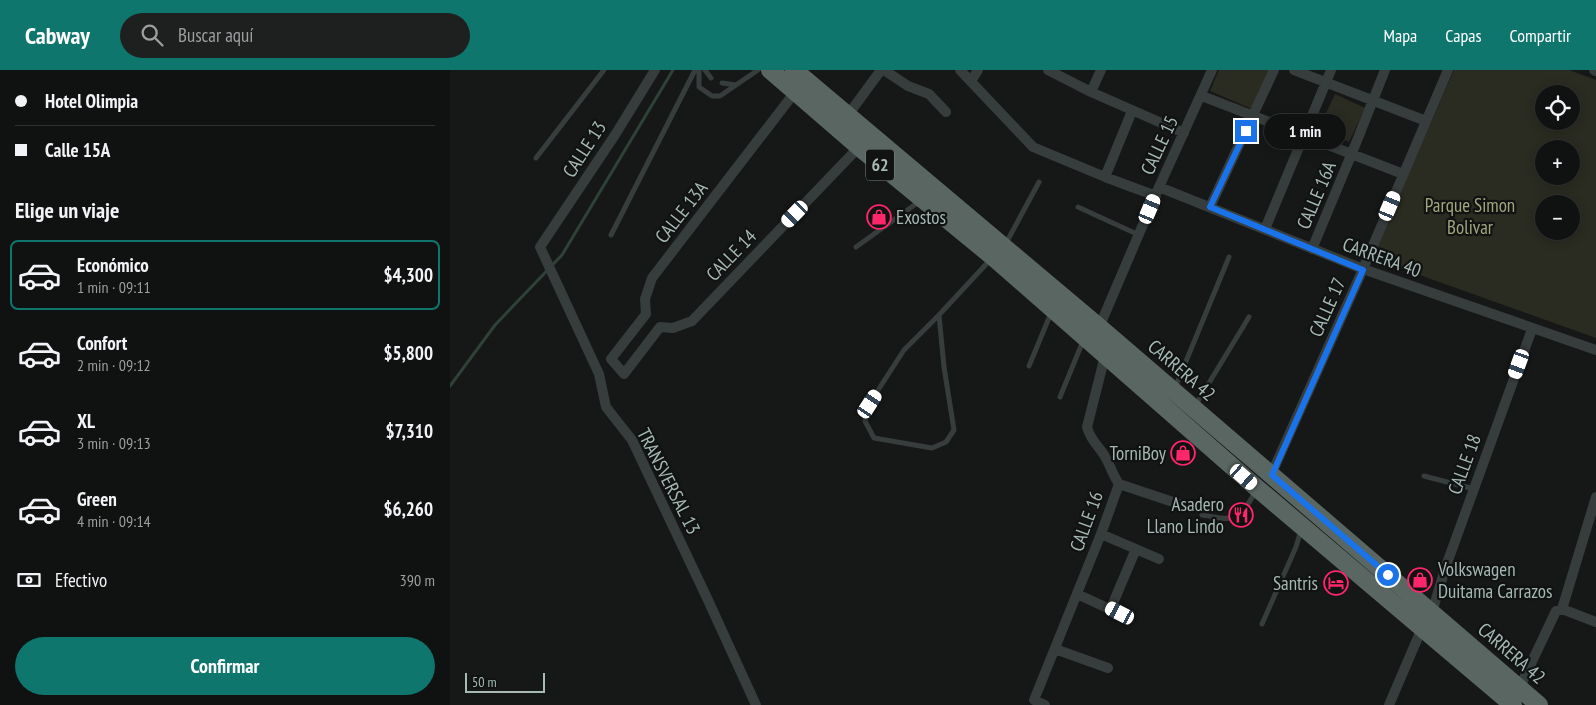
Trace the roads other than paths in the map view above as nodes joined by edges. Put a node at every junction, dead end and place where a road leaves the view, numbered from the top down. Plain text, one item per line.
1 (604, 70) edge
2 (655, 70) edge
3 (695, 70) edge
4 (699, 70) edge
5 (705, 70) edge
6 (758, 70) edge
7 (770, 70) edge
8 (794, 70) edge
9 (882, 70) edge
10 (960, 70) edge
11 (978, 70) edge
12 (1048, 70) edge
13 (1101, 70) edge
14 (1212, 70) edge
15 (1274, 70) edge
16 (1294, 70) edge
17 (1331, 70) edge
18 (1385, 70) edge
19 (1448, 70) edge
20 (711, 78) dead end
21 (971, 81) junction
22 (722, 83) dead end
23 (1326, 83) junction
24 (737, 85) junction
25 (795, 92) junction
26 (1091, 92) junction
27 (1202, 96) junction
28 (1371, 101) junction
29 (1132, 111) junction
30 (946, 112) dead end
31 (848, 115) junction
32 (1253, 116) junction
33 (1426, 121) junction
34 (1184, 133) junction
35 (1304, 135) junction
36 (859, 147) junction
37 (1352, 153) junction
38 (536, 158) dead end
39 (1404, 174) junction
40 (1105, 177) junction
41 (1039, 182) dead end
42 (1157, 192) junction
43 (922, 200) junction
44 (1078, 207) dead end
45 (1210, 207) junction
46 (1264, 229) junction
47 (611, 235) dead end
48 (1139, 235) junction
49 (540, 247) joint
50 (856, 247) dead end
51 (1312, 249) junction
52 (998, 252) junction
53 (1229, 256) dead end
54 (1363, 270) junction
55 (1052, 310) junction
56 (646, 314) junction
57 (939, 315) junction
58 (1249, 317) dead end
59 (660, 327) junction
60 (1099, 327) junction
61 (1532, 328) junction
62 (1094, 346) junction
63 (1596, 350) edge
64 (1029, 366) dead end
65 (1173, 391) junction
66 (1060, 397) dead end
67 (1194, 408) junction
68 (1272, 475) junction
69 (1424, 476) dead end
70 (1119, 484) junction
71 (1258, 489) junction
72 (1474, 489) junction
73 (1596, 497) edge
74 (1179, 504) dead end
75 (1202, 515) dead end
76 (1302, 527) junction
77 (1102, 534) junction
78 (1136, 549) junction
79 (1158, 559) dead end
80 (1077, 594) junction
81 (1111, 608) junction
82 (1562, 609) junction
83 (1432, 612) junction
84 (1129, 618) dead end
85 (1596, 622) edge
86 (1262, 624) dead end
87 (1422, 628) junction
88 (1055, 649) junction
89 (1108, 668) dead end
90 (1517, 696) edge
91 (756, 705) edge
92 (1045, 705) edge
93 (1389, 705) edge
94 (1513, 705) edge
95 (1539, 705) edge

1 - 38 lane
2 - 49 street, CALLE 13
3 - 47 lane
4 - 24 lane
5 - 20 lane
6 - 24 lane
7 - 25 highway, CARRERA 42 / 62
8 - 31 highway, CARRERA 42 / 62
9 - 30 street
9 - 31 street
10 - 21 street, CARRERA 40
11 - 21 street
12 - 26 street
13 - 26 street
14 - 27 street, CALLE 15
15 - 32 street
16 - 23 street
17 - 23 street
18 - 28 street, CALLE 16A
19 - 33 street, CALLE 17
21 - 40 street, CARRERA 40
22 - 24 lane
23 - 28 street
23 - 35 street
25 - 36 highway, CARRERA 42 / 62
25 - 56 street, CALLE 13A
26 - 29 street
27 - 32 street
27 - 34 street, CALLE 15
28 - 33 street
28 - 37 street, CALLE 16A
29 - 34 street
29 - 40 street
31 - 52 highway, CARRERA 42 / 62
32 - 35 street
32 - 45 street
33 - 39 street, CALLE 17
34 - 42 street, CALLE 15
35 - 37 street
35 - 46 street
36 - 43 highway, CARRERA 42 / 62
36 - 59 street, CALLE 14
37 - 39 street
37 - 51 street, CALLE 16A
39 - 54 street, CALLE 17
40 - 42 street, CARRERA 40
41 - 52 lane
42 - 45 street, CARRERA 40
42 - 48 street, CALLE 15
43 - 50 lane
43 - 52 highway, CARRERA 42 / 62
44 - 48 lane
45 - 46 street, CARRERA 40
46 - 51 street, CARRERA 40
48 - 60 street, CALLE 15
49 - 91 street, TRANSVERSAL 13
51 - 54 street, CARRERA 40
52 - 55 highway, CARRERA 42 / 62
52 - 57 lane
52 - 60 highway, CARRERA 42 / 62
53 - 65 lane
54 - 61 street, CARRERA 40
54 - 68 street, CALLE 17
55 - 62 highway, CARRERA 42 / 62
55 - 64 lane
56 - 59 street
56 - 59 street
57 - 57 lane
58 - 67 lane
60 - 62 street, CALLE 15
60 - 65 highway, CARRERA 42 / 62
61 - 63 street, CARRERA 40
61 - 72 street, CALLE 18
62 - 66 lane
62 - 70 street, CALLE 16
62 - 71 highway, CARRERA 42 / 62
65 - 67 highway, CARRERA 42 / 62
67 - 68 highway, CARRERA 42 / 62
68 - 83 highway, CARRERA 42 / 62
69 - 72 lane
70 - 74 street
70 - 77 street, CALLE 16
71 - 75 lane
71 - 76 highway, CARRERA 42 / 62
72 - 83 street, CALLE 18
73 - 82 street
76 - 86 lane
76 - 87 highway, CARRERA 42 / 62
77 - 78 street
77 - 80 street, CALLE 16
78 - 79 street
78 - 81 street
80 - 81 street
80 - 88 street, CALLE 16
81 - 84 street
82 - 85 street
82 - 90 street
83 - 90 highway, CARRERA 42 / 62
87 - 93 street
87 - 94 highway, CARRERA 42 / 62
88 - 89 street
88 - 92 street, CALLE 16
90 - 95 highway, CARRERA 42 / 62

